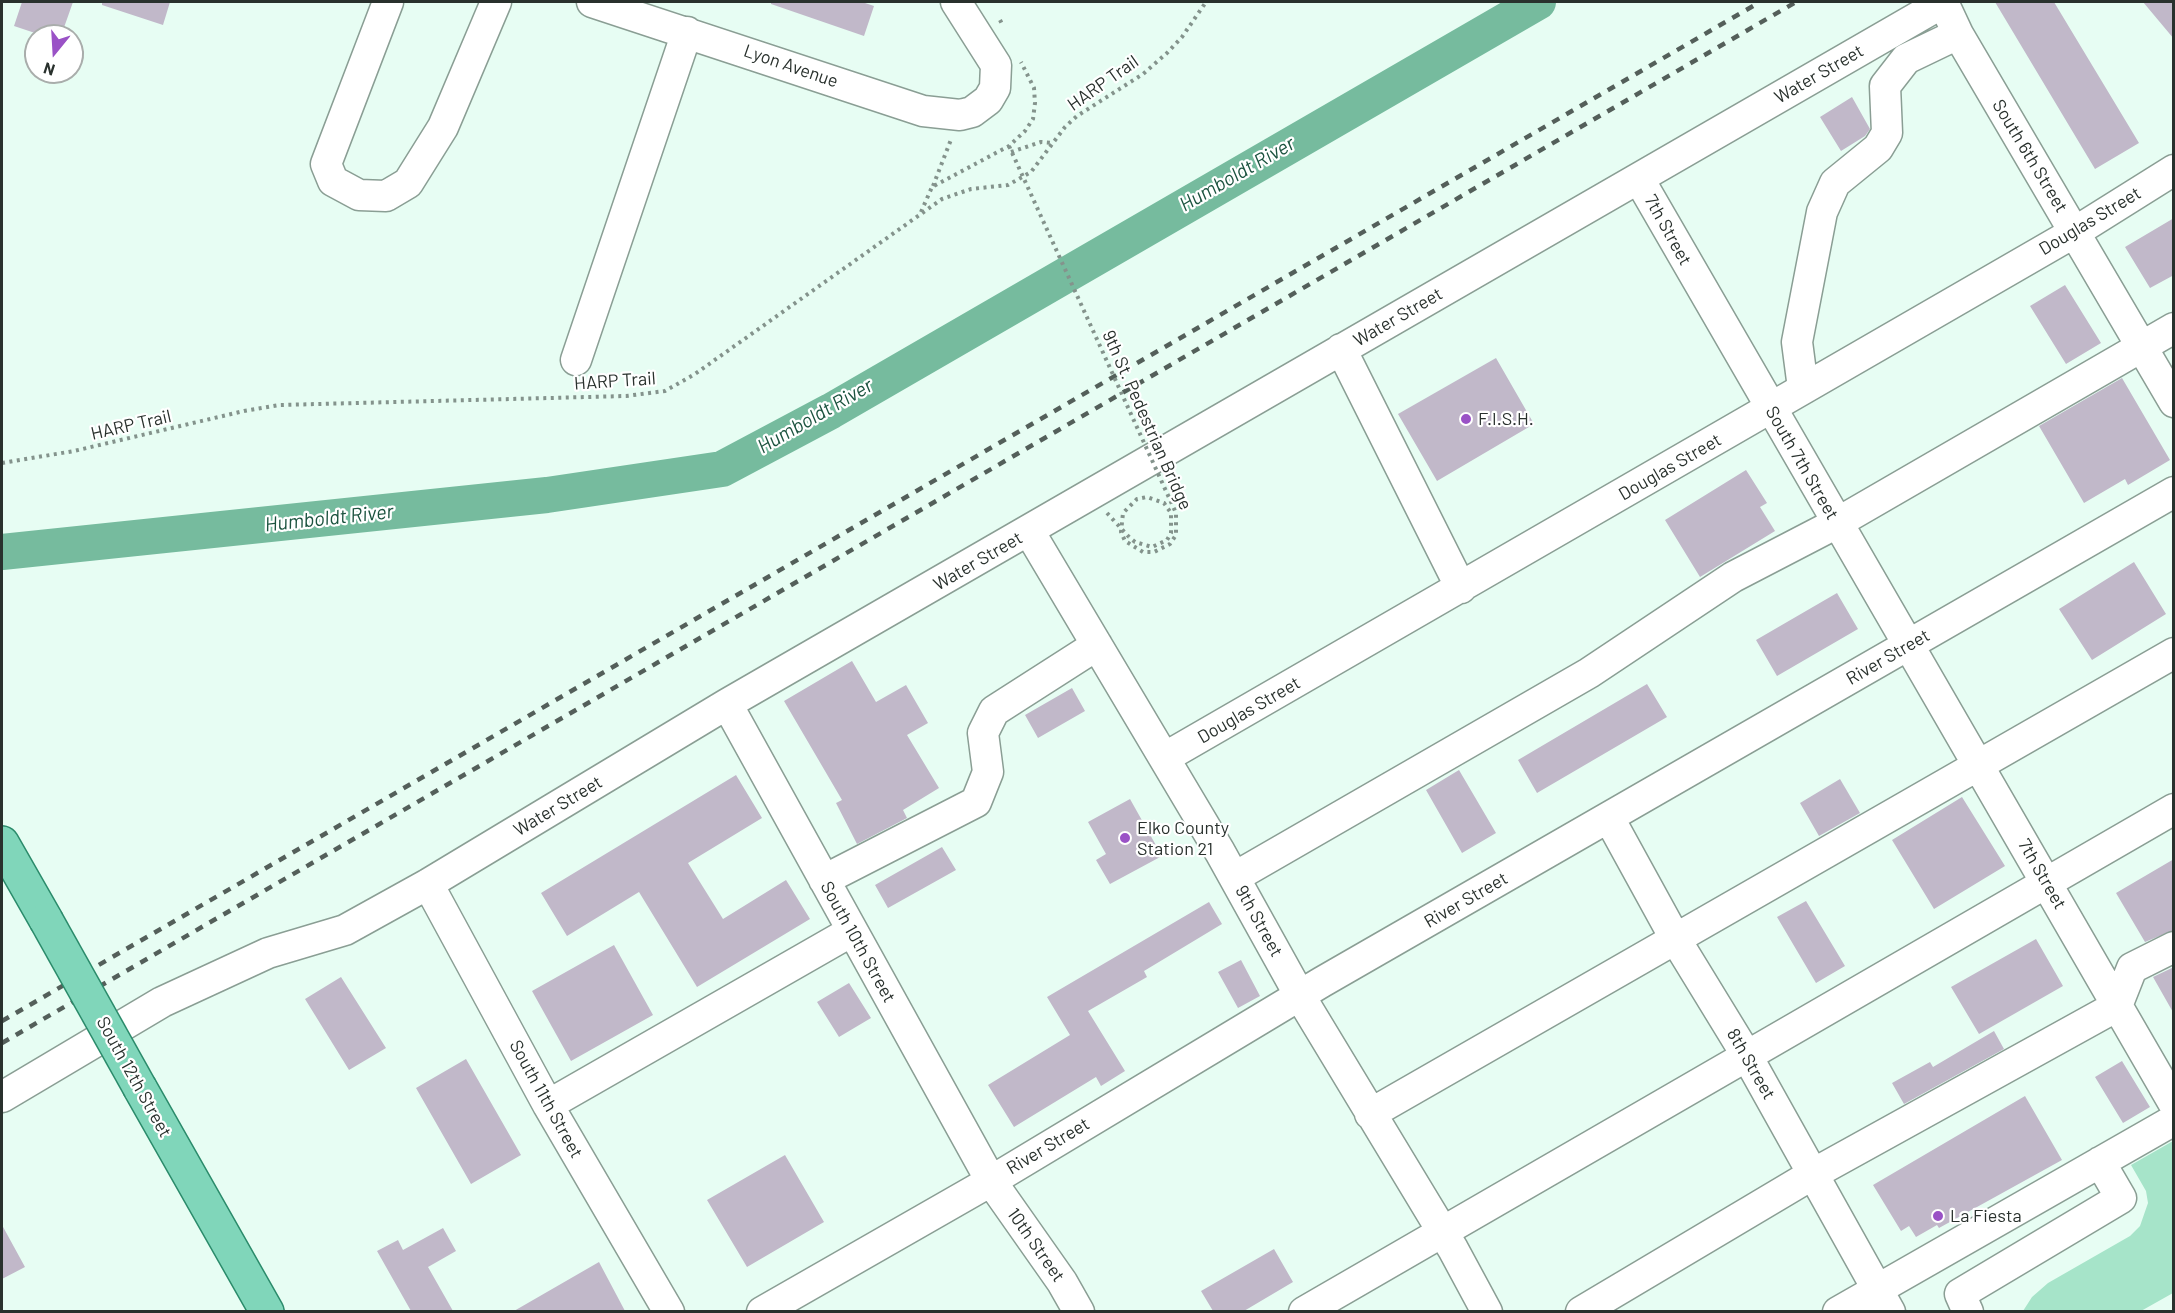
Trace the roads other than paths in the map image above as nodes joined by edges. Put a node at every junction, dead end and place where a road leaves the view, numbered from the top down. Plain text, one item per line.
1 (388, 2) edge
2 (496, 2) edge
3 (592, 2) edge
4 (1943, 2) edge
5 (982, 13) edge
6 (687, 32) junction
7 (1958, 34) junction
8 (2174, 170) edge
9 (1639, 179) junction
10 (2075, 231) junction
11 (1696, 281) joint
12 (2174, 328) edge
13 (2141, 346) junction
14 (1341, 349) junction
15 (576, 360) dead end
16 (1803, 388) junction
17 (2174, 402) edge
18 (1771, 408) junction
19 (2174, 492) edge
20 (1837, 523) junction
21 (1029, 531) junction
22 (1461, 588) junction
23 (1097, 645) junction
24 (1909, 645) junction
25 (2174, 653) edge
26 (727, 704) junction
27 (1164, 758) junction
28 (1978, 765) junction
29 (2174, 809) edge
30 (1609, 818) junction
31 (2, 843) edge
32 (1235, 877) junction
33 (824, 880) junction
34 (2046, 882) junction
35 (428, 884) junction
36 (852, 931) junction
37 (1676, 940) junction
38 (2174, 947) edge
39 (1300, 996) junction
40 (2118, 1006) junction
41 (1747, 1056) junction
42 (2, 1097) edge
43 (2174, 1104) edge
44 (548, 1106) junction
45 (1371, 1114) junction
46 (2174, 1120) edge
47 (2100, 1162) junction
48 (1813, 1174) junction
49 (991, 1181) junction
50 (1441, 1232) junction
51 (1883, 1300) edge
52 (267, 1311) edge
53 (669, 1311) edge
54 (762, 1311) edge
55 (1079, 1311) edge
56 (1304, 1311) edge
57 (1487, 1311) edge
58 (1581, 1311) edge
59 (1838, 1311) edge
60 (1968, 1311) edge

1 - 2 street
3 - 6 street, Lyon Avenue
4 - 7 street, South 6th Street
4 - 9 street, Water Street
5 - 6 street, Lyon Avenue
6 - 15 street
7 - 10 street, South 6th Street
7 - 16 street
8 - 10 street, Douglas Street
9 - 11 street, 7th Street
9 - 14 street, Water Street
10 - 13 street, South 6th Street
10 - 16 street, Douglas Street
11 - 18 street, South 7th Street
12 - 13 street
13 - 17 street, South 6th Street
13 - 20 street
14 - 21 street, Water Street
14 - 22 street
16 - 18 street, Douglas Street
18 - 20 street, South 7th Street
18 - 22 street, Douglas Street
19 - 24 street, River Street
20 - 24 street, South 7th Street
20 - 32 street
21 - 23 street, 9th Street
21 - 26 street, Water Street
22 - 27 street, Douglas Street
23 - 27 street, 9th Street
23 - 33 street
24 - 28 street, 7th Street
24 - 30 street, River Street
25 - 28 street
26 - 33 street, South 10th Street
26 - 35 street, Water Street
27 - 32 street, 9th Street
28 - 34 street, 7th Street
28 - 37 street
29 - 34 street
30 - 37 street, 8th Street
30 - 39 street, River Street
31 - 52 main road, South 12th Street, bridge
32 - 39 street, 9th Street
33 - 36 street, South 10th Street
34 - 40 street, 7th Street
34 - 41 street
35 - 42 street, Water Street
35 - 44 street, South 11th Street
36 - 44 street
36 - 49 street, South 10th Street
37 - 41 street, 8th Street
37 - 45 street
38 - 40 street
39 - 45 street, 9th Street
39 - 49 street, River Street
40 - 43 street, 7th Street
40 - 48 street
41 - 48 street, 8th Street
41 - 50 street
44 - 53 street, South 11th Street
45 - 50 street, 9th Street
46 - 47 street
47 - 51 street
47 - 60 street
48 - 51 street, 8th Street
48 - 58 street
49 - 54 street, River Street
49 - 55 street, 10th Street
50 - 56 street
50 - 57 street, 9th Street
51 - 59 street

